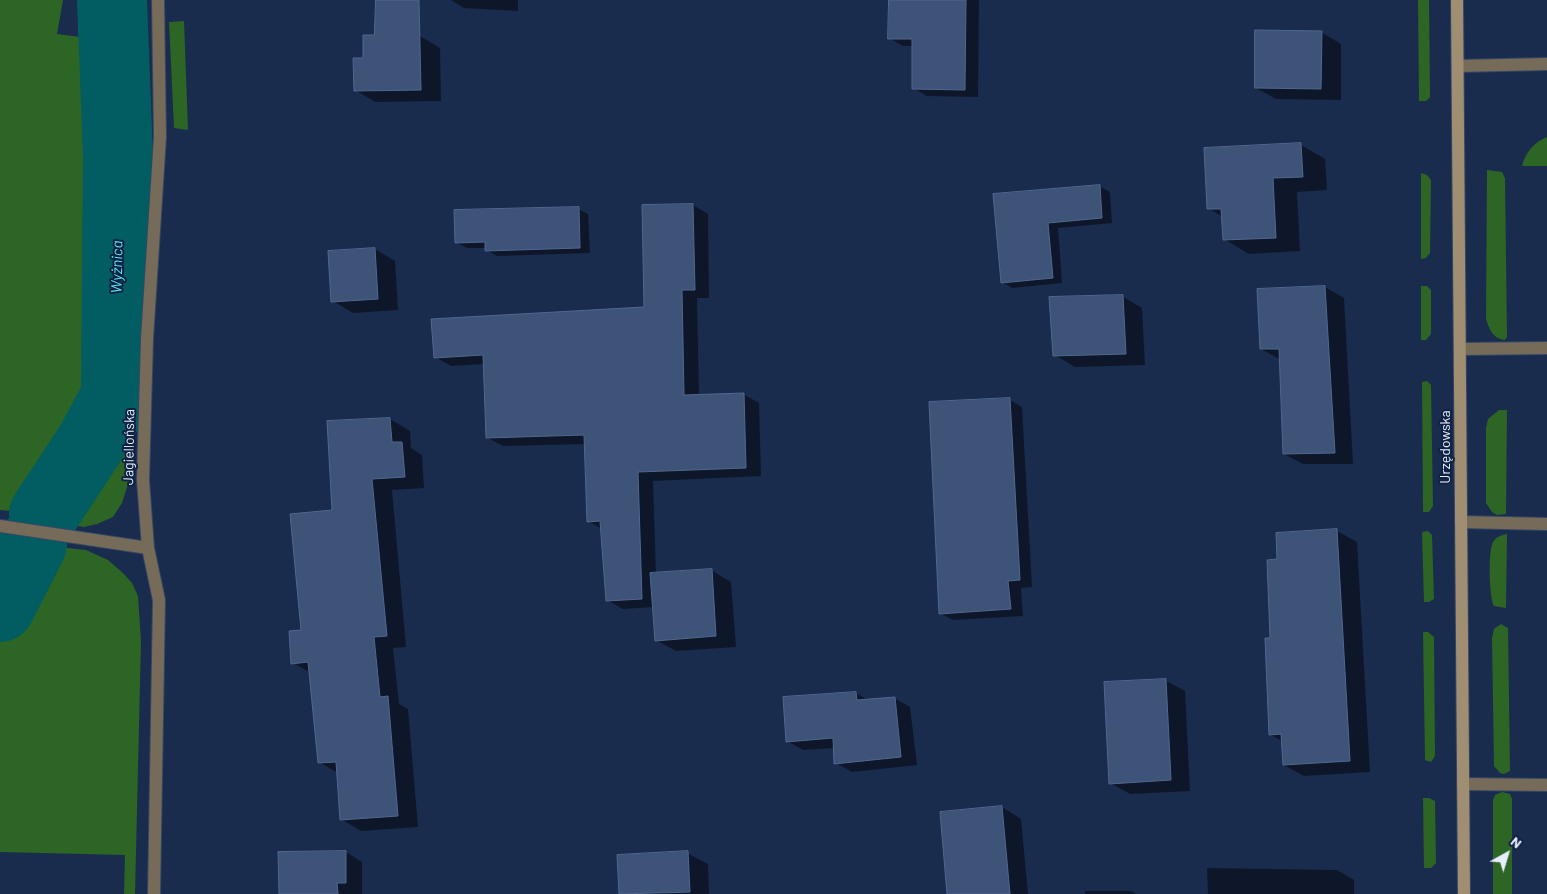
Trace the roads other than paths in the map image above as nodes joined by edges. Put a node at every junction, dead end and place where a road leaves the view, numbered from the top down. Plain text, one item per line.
1 (158, 0) edge
2 (1457, 0) edge
3 (1547, 64) edge
4 (1458, 66) junction
5 (1547, 348) edge
6 (1460, 349) junction
7 (1461, 522) junction
8 (1547, 524) edge
9 (0, 526) edge
10 (148, 548) junction
11 (1463, 784) junction
12 (1547, 785) edge
13 (154, 894) edge
14 (1464, 894) edge

1 - 10 street, Jagiellońska
2 - 4 street, Urzędowska
3 - 4 street
4 - 6 street, Urzędowska
5 - 6 street
6 - 7 street, Urzędowska
7 - 8 street
7 - 11 street, Urzędowska
9 - 10 street
10 - 13 street, Jagiellońska
11 - 12 street
11 - 14 street, Urzędowska

